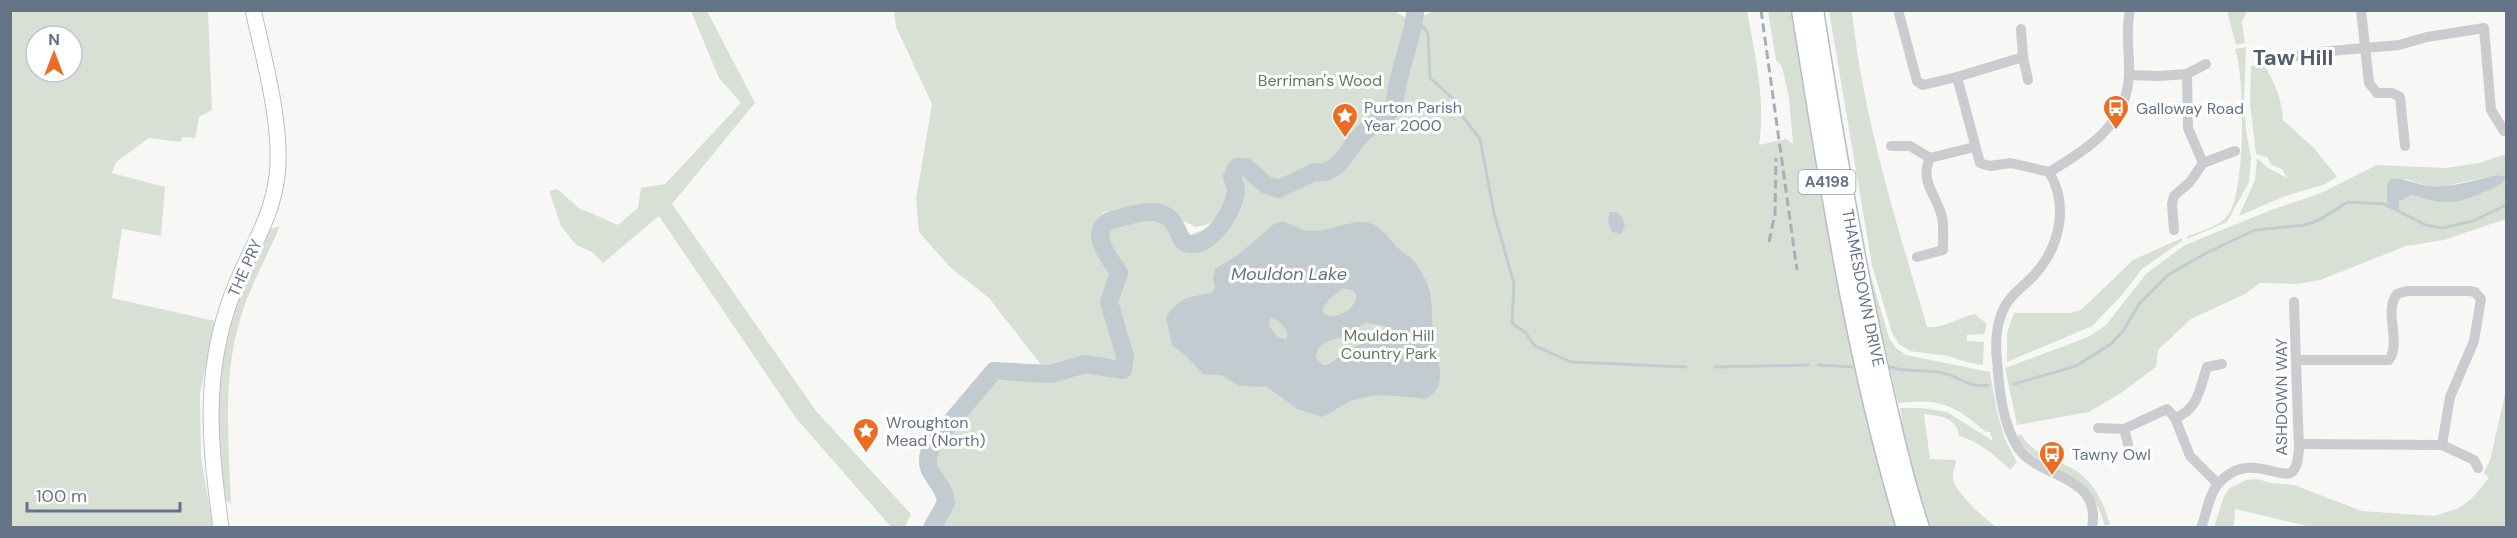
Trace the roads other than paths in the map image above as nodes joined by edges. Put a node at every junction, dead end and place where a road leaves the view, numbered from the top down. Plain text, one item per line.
1 (253, 10) edge
2 (1800, 10) edge
3 (1815, 10) edge
4 (1898, 10) edge
5 (2130, 10) edge
6 (2361, 10) edge
7 (2021, 29) dead end
8 (2366, 48) junction
9 (2023, 57) junction
10 (2280, 60) dead end
11 (2206, 64) dead end
12 (2187, 74) junction
13 (2129, 75) junction
14 (1957, 77) junction
15 (2028, 80) dead end
16 (2504, 131) dead end
17 (1891, 146) dead end
18 (2405, 146) dead end
19 (1974, 147) junction
20 (2235, 151) dead end
21 (1930, 158) junction
22 (2203, 163) junction
23 (2049, 172) junction
24 (2174, 230) dead end
25 (1917, 257) dead end
26 (2294, 302) dead end
27 (1869, 351) junction
28 (2296, 360) junction
29 (2222, 364) dead end
30 (2175, 418) junction
31 (1884, 422) junction
32 (2098, 428) dead end
33 (2124, 429) junction
34 (2128, 444) dead end
35 (2299, 444) junction
36 (2442, 445) junction
37 (2478, 468) dead end
38 (2218, 484) junction
39 (2093, 522) edge
40 (221, 528) edge
41 (1905, 528) edge
42 (1921, 528) edge
43 (2100, 528) edge
44 (2201, 528) edge

1 - 40 main road, THE PRY
2 - 27 main road, THAMESDOWN DRIVE / A4198
3 - 27 main road, THAMESDOWN DRIVE / A4198
4 - 14 street
5 - 13 street
6 - 8 street
7 - 9 street
8 - 10 street
8 - 16 street
8 - 18 street
9 - 14 street
9 - 15 street
11 - 12 street
12 - 13 street
12 - 22 street
13 - 23 street
14 - 19 street
17 - 21 street
19 - 21 street
19 - 23 street
20 - 22 street
21 - 25 street
22 - 24 street
23 - 39 street
26 - 28 street, ASHDOWN WAY
27 - 31 main road, THAMESDOWN DRIVE / A4198
28 - 35 street, ASHDOWN WAY
28 - 36 street
29 - 30 street
30 - 33 street
30 - 38 street
31 - 41 main road, THAMESDOWN DRIVE / A4198
31 - 42 main road, THAMESDOWN DRIVE / A4198
32 - 33 street
33 - 34 street
35 - 36 street
35 - 38 street, ASHDOWN WAY
36 - 37 street
38 - 44 street
39 - 43 street

